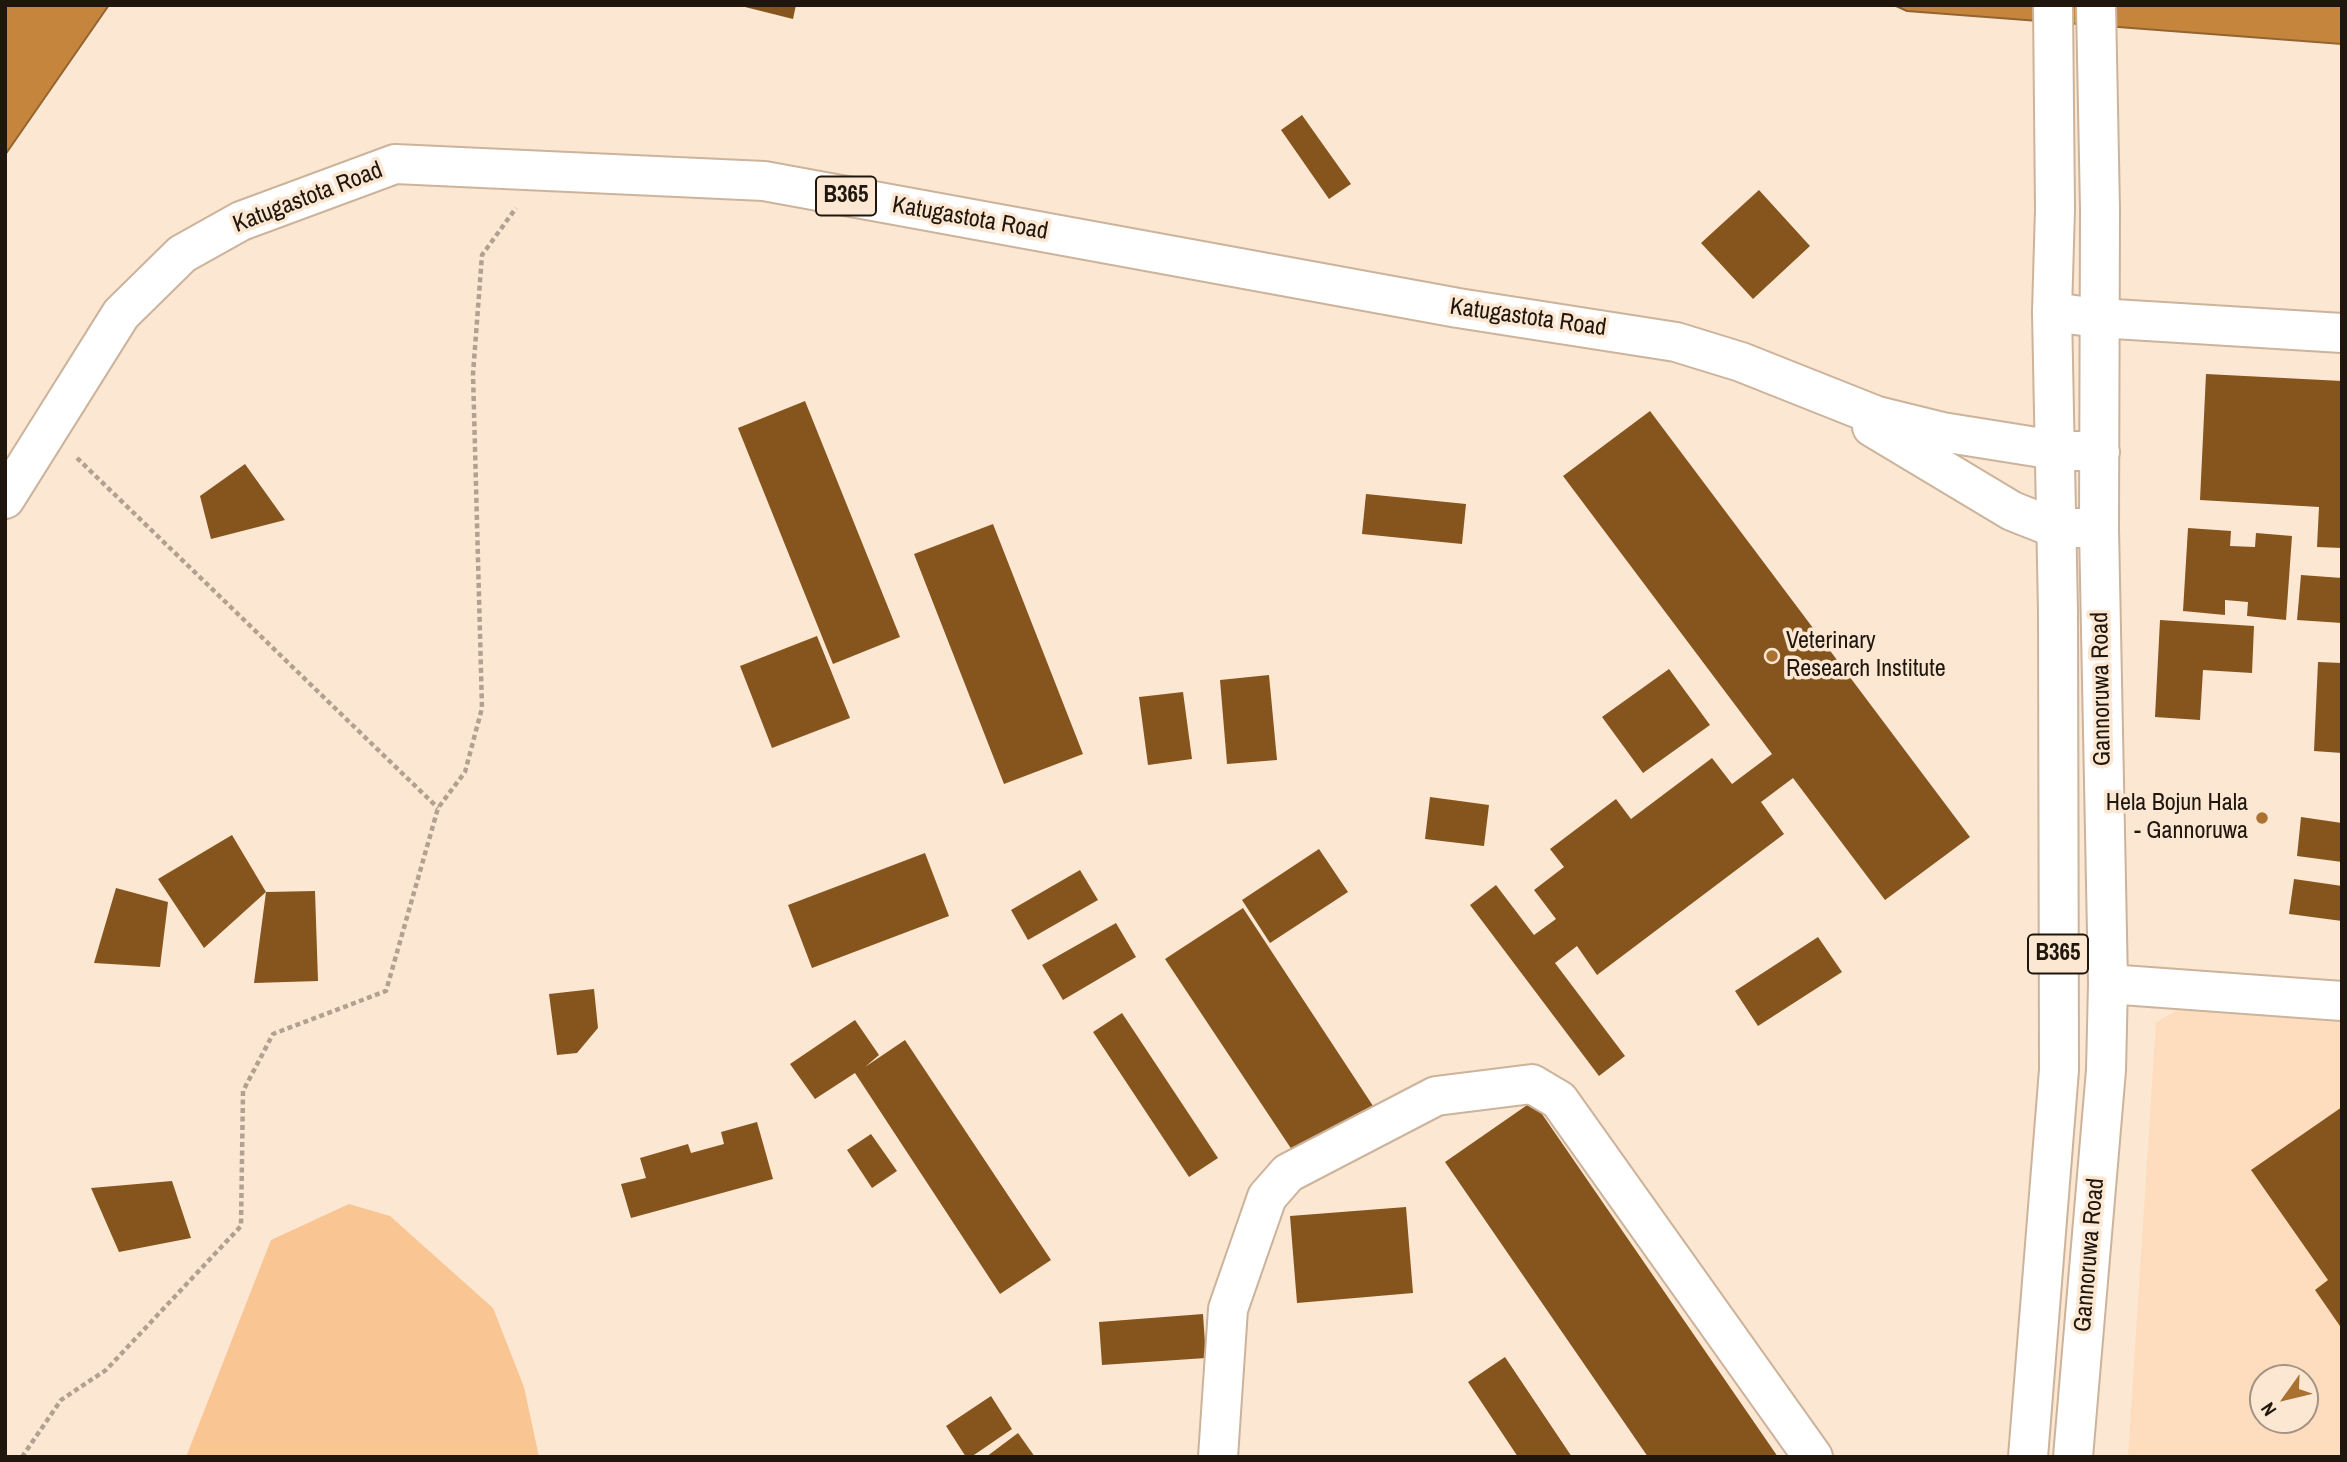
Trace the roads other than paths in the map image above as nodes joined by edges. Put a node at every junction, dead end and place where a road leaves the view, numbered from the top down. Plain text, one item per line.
1 (2053, 5) edge
2 (2096, 5) edge
3 (2052, 312) junction
4 (2098, 318) junction
5 (2342, 333) edge
6 (1813, 392) junction
7 (2055, 450) junction
8 (2100, 452) junction
9 (5, 499) edge
10 (2055, 527) junction
11 (2099, 529) junction
12 (2108, 984) junction
13 (2342, 1001) edge
14 (1217, 1457) edge
15 (1813, 1457) edge
16 (2028, 1457) edge
17 (2073, 1457) edge

1 - 3 main road, Gannoruwa Road
2 - 4 main road, Gannoruwa Road
3 - 4 main road
3 - 7 main road, Gannoruwa Road
4 - 5 main road
4 - 8 main road, Gannoruwa Road
6 - 7 main road, Katugastota Road / B365
6 - 9 main road, Katugastota Road / B365
6 - 10 main road, Katugastota Road / B365
7 - 8 main road, Katugastota Road
7 - 10 main road, Gannoruwa Road / B365
8 - 11 main road, Gannoruwa Road / B365
10 - 11 main road, Katugastota Road
10 - 16 main road, Gannoruwa Road / B365
11 - 12 main road, Gannoruwa Road / B365
12 - 13 main road
12 - 17 main road, Gannoruwa Road / B365
14 - 15 main road

